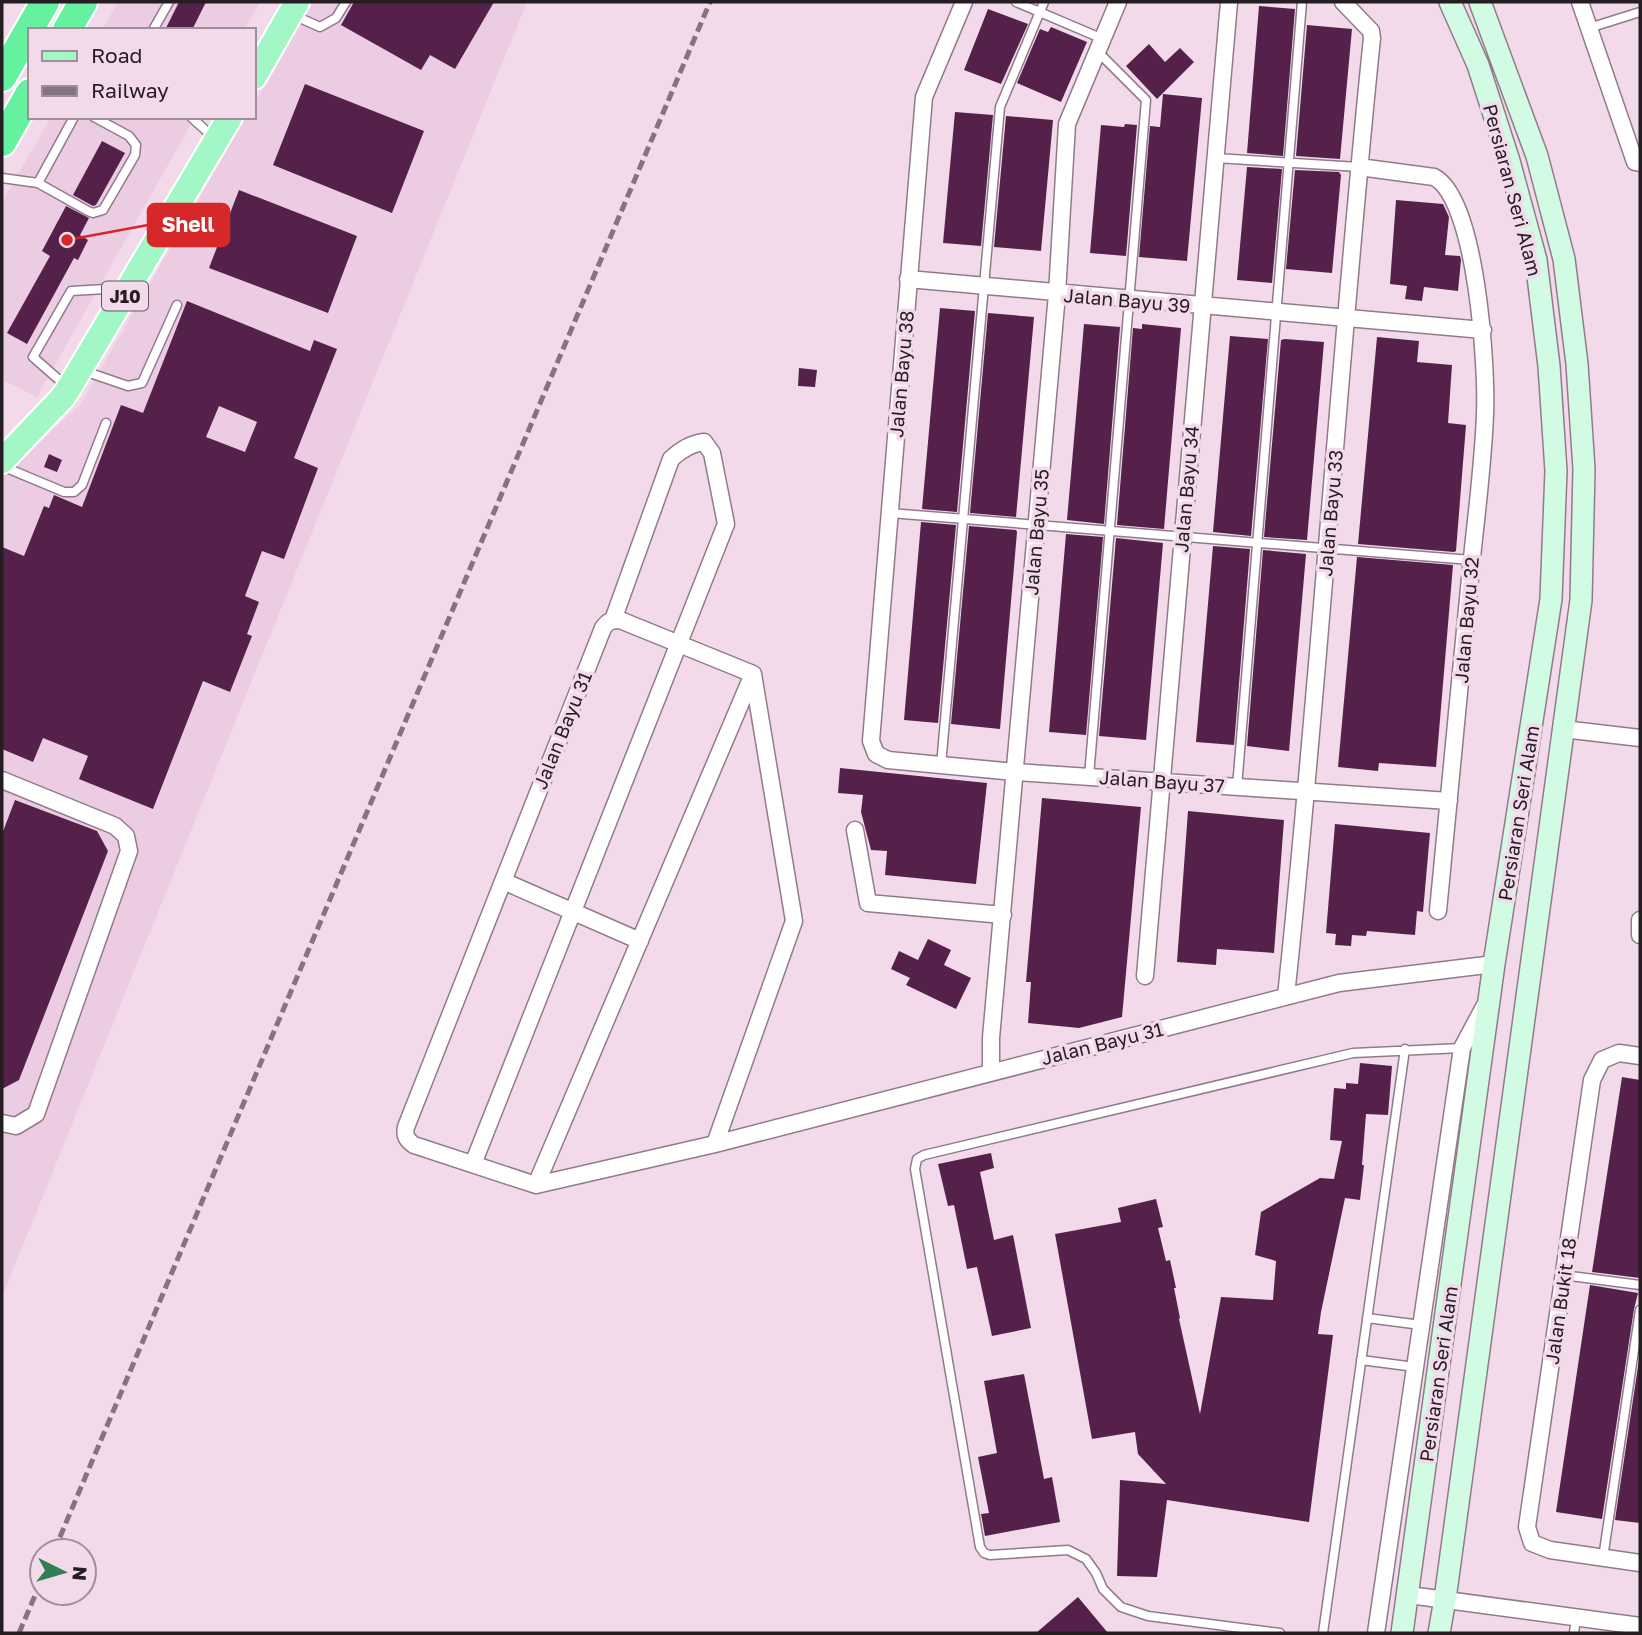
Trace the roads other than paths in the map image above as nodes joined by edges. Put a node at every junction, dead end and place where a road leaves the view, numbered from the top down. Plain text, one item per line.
1 (45, 2) edge
2 (83, 2) edge
3 (169, 2) edge
4 (346, 2) edge
5 (964, 2) edge
6 (1016, 2) edge
7 (1044, 2) edge
8 (1118, 2) edge
9 (1229, 2) edge
10 (1302, 2) edge
11 (1343, 2) edge
12 (1450, 2) edge
13 (1480, 2) edge
14 (1580, 2) edge
15 (294, 8) edge
16 (1040, 12) junction
17 (1640, 12) edge
18 (30, 28) edge
19 (67, 28) edge
20 (154, 28) edge
21 (1589, 28) junction
22 (28, 32) edge
23 (1100, 45) junction
24 (256, 72) edge
25 (2, 77) edge
26 (28, 96) edge
27 (73, 119) edge
28 (98, 119) edge
29 (193, 119) edge
30 (229, 119) edge
31 (217, 140) junction
32 (2, 142) edge
33 (1216, 158) junction
34 (1287, 163) junction
35 (1640, 163) edge
36 (1359, 167) junction
37 (2, 178) edge
38 (38, 183) junction
39 (908, 279) junction
40 (983, 287) junction
41 (128, 289) junction
42 (1057, 294) junction
43 (1129, 300) junction
44 (177, 305) dead end
45 (1203, 306) junction
46 (1275, 312) junction
47 (1346, 319) junction
48 (1483, 330) junction
49 (75, 379) junction
50 (106, 423) dead end
51 (2, 461) edge
52 (2, 467) edge
53 (890, 513) junction
54 (961, 519) junction
55 (1037, 524) junction
56 (1110, 531) junction
57 (1182, 537) junction
58 (1256, 542) junction
59 (1327, 548) junction
60 (1471, 560) junction
61 (613, 620) junction
62 (678, 644) junction
63 (752, 674) junction
64 (1563, 729) junction
65 (1640, 738) edge
66 (876, 754) joint
67 (941, 765) junction
68 (1015, 772) junction
69 (1089, 776) junction
70 (2, 780) edge
71 (1160, 780) junction
72 (1237, 786) junction
73 (1308, 792) junction
74 (1449, 801) junction
75 (855, 830) dead end
76 (503, 881) junction
77 (1438, 911) dead end
78 (572, 913) junction
79 (1003, 915) junction
80 (1640, 920) edge
81 (1640, 935) edge
82 (640, 941) junction
83 (1494, 964) junction
84 (1144, 976) dead end
85 (1286, 996) junction
86 (1489, 997) junction
87 (1462, 1048) junction
88 (1405, 1049) junction
89 (1640, 1056) edge
90 (991, 1072) junction
91 (2, 1123) edge
92 (715, 1144) junction
93 (473, 1164) junction
94 (536, 1185) junction
95 (1563, 1275) junction
96 (1640, 1285) edge
97 (1640, 1310) edge
98 (1367, 1318) junction
99 (1421, 1325) junction
100 (1361, 1360) junction
101 (1415, 1367) junction
102 (1603, 1558) junction
103 (1640, 1563) edge
104 (1409, 1595) junction
105 (1445, 1599) junction
106 (1575, 1625) edge
107 (1640, 1626) edge
108 (1619, 1628) edge
109 (1280, 1633) edge
110 (1323, 1633) edge
111 (1376, 1633) edge
112 (1402, 1633) edge
113 (1439, 1633) edge

1 - 18 highway
2 - 19 highway
3 - 20 lane
4 - 15 lane
5 - 39 street, Jalan Bayu 38
6 - 16 lane
7 - 16 lane
8 - 23 street, Jalan Bayu 35
9 - 33 street, Jalan Bayu 34
10 - 34 lane
11 - 36 street, Jalan Bayu 33
12 - 83 main road, Persiaran Seri Alam
13 - 64 main road, Persiaran Seri Alam
14 - 21 street
15 - 24 main road
16 - 23 lane
16 - 40 lane
17 - 21 lane
21 - 35 street
22 - 25 highway
23 - 42 street, Jalan Bayu 35
23 - 43 lane
26 - 32 highway
27 - 38 lane
28 - 38 lane
29 - 31 lane
30 - 31 main road, J10
31 - 41 main road, J10
33 - 34 lane
33 - 45 street, Jalan Bayu 34
34 - 36 lane
34 - 46 lane
36 - 47 street, Jalan Bayu 33
36 - 48 street, Jalan Bayu 32
37 - 38 lane
39 - 40 street, Jalan Bayu 39
39 - 53 street, Jalan Bayu 38
40 - 42 street, Jalan Bayu 39
40 - 54 lane
41 - 49 main road, J10
41 - 49 lane
42 - 43 street, Jalan Bayu 39
42 - 55 street, Jalan Bayu 35
43 - 45 street, Jalan Bayu 39
43 - 56 lane
44 - 49 lane
45 - 46 street, Jalan Bayu 39
45 - 57 street, Jalan Bayu 34
46 - 47 street, Jalan Bayu 39
46 - 58 lane
47 - 48 street, Jalan Bayu 39
47 - 59 street, Jalan Bayu 33
48 - 60 street, Jalan Bayu 32
49 - 51 main road, J10
50 - 52 lane
53 - 54 lane
53 - 66 street, Jalan Bayu 38
54 - 55 lane
54 - 67 lane
55 - 56 lane
55 - 68 street, Jalan Bayu 35
56 - 57 lane
56 - 69 lane
57 - 58 lane
57 - 71 street, Jalan Bayu 34
58 - 59 lane
58 - 72 lane
59 - 60 lane
59 - 73 street, Jalan Bayu 33
60 - 74 street, Jalan Bayu 32
61 - 62 street
61 - 62 street, Jalan Bayu 31
61 - 76 street, Jalan Bayu 31
62 - 63 street
62 - 78 street
63 - 82 street
63 - 92 street
64 - 65 street
64 - 105 main road, Persiaran Seri Alam
66 - 67 street, Jalan Bayu 37
67 - 68 street, Jalan Bayu 37
68 - 69 street, Jalan Bayu 37
68 - 79 street, Jalan Bayu 35
69 - 71 street, Jalan Bayu 37
70 - 91 street
71 - 72 street, Jalan Bayu 37
71 - 84 street, Jalan Bayu 34
72 - 73 street, Jalan Bayu 37
73 - 74 street, Jalan Bayu 37
73 - 85 street, Jalan Bayu 33
74 - 77 street, Jalan Bayu 32
75 - 79 street
76 - 78 street
76 - 93 street, Jalan Bayu 31
78 - 82 street
78 - 93 street
79 - 90 street, Jalan Bayu 35
80 - 81 street
82 - 94 street
83 - 85 street, Jalan Bayu 31
83 - 86 main road, Persiaran Seri Alam
85 - 90 street, Jalan Bayu 31
86 - 87 street
86 - 104 main road, Persiaran Seri Alam
87 - 88 lane
87 - 99 street
88 - 98 lane
88 - 109 lane
89 - 95 street, Jalan Bukit 18
90 - 92 street, Jalan Bayu 31
92 - 94 street, Jalan Bayu 31
93 - 94 street, Jalan Bayu 31
95 - 96 lane
95 - 102 street, Jalan Bukit 18
97 - 102 lane
98 - 99 lane
98 - 100 lane
99 - 101 street
100 - 101 lane
100 - 110 lane
101 - 111 street
102 - 103 street
104 - 105 street
104 - 112 main road, Persiaran Seri Alam
105 - 106 street
105 - 113 main road, Persiaran Seri Alam
106 - 108 street
107 - 108 street

